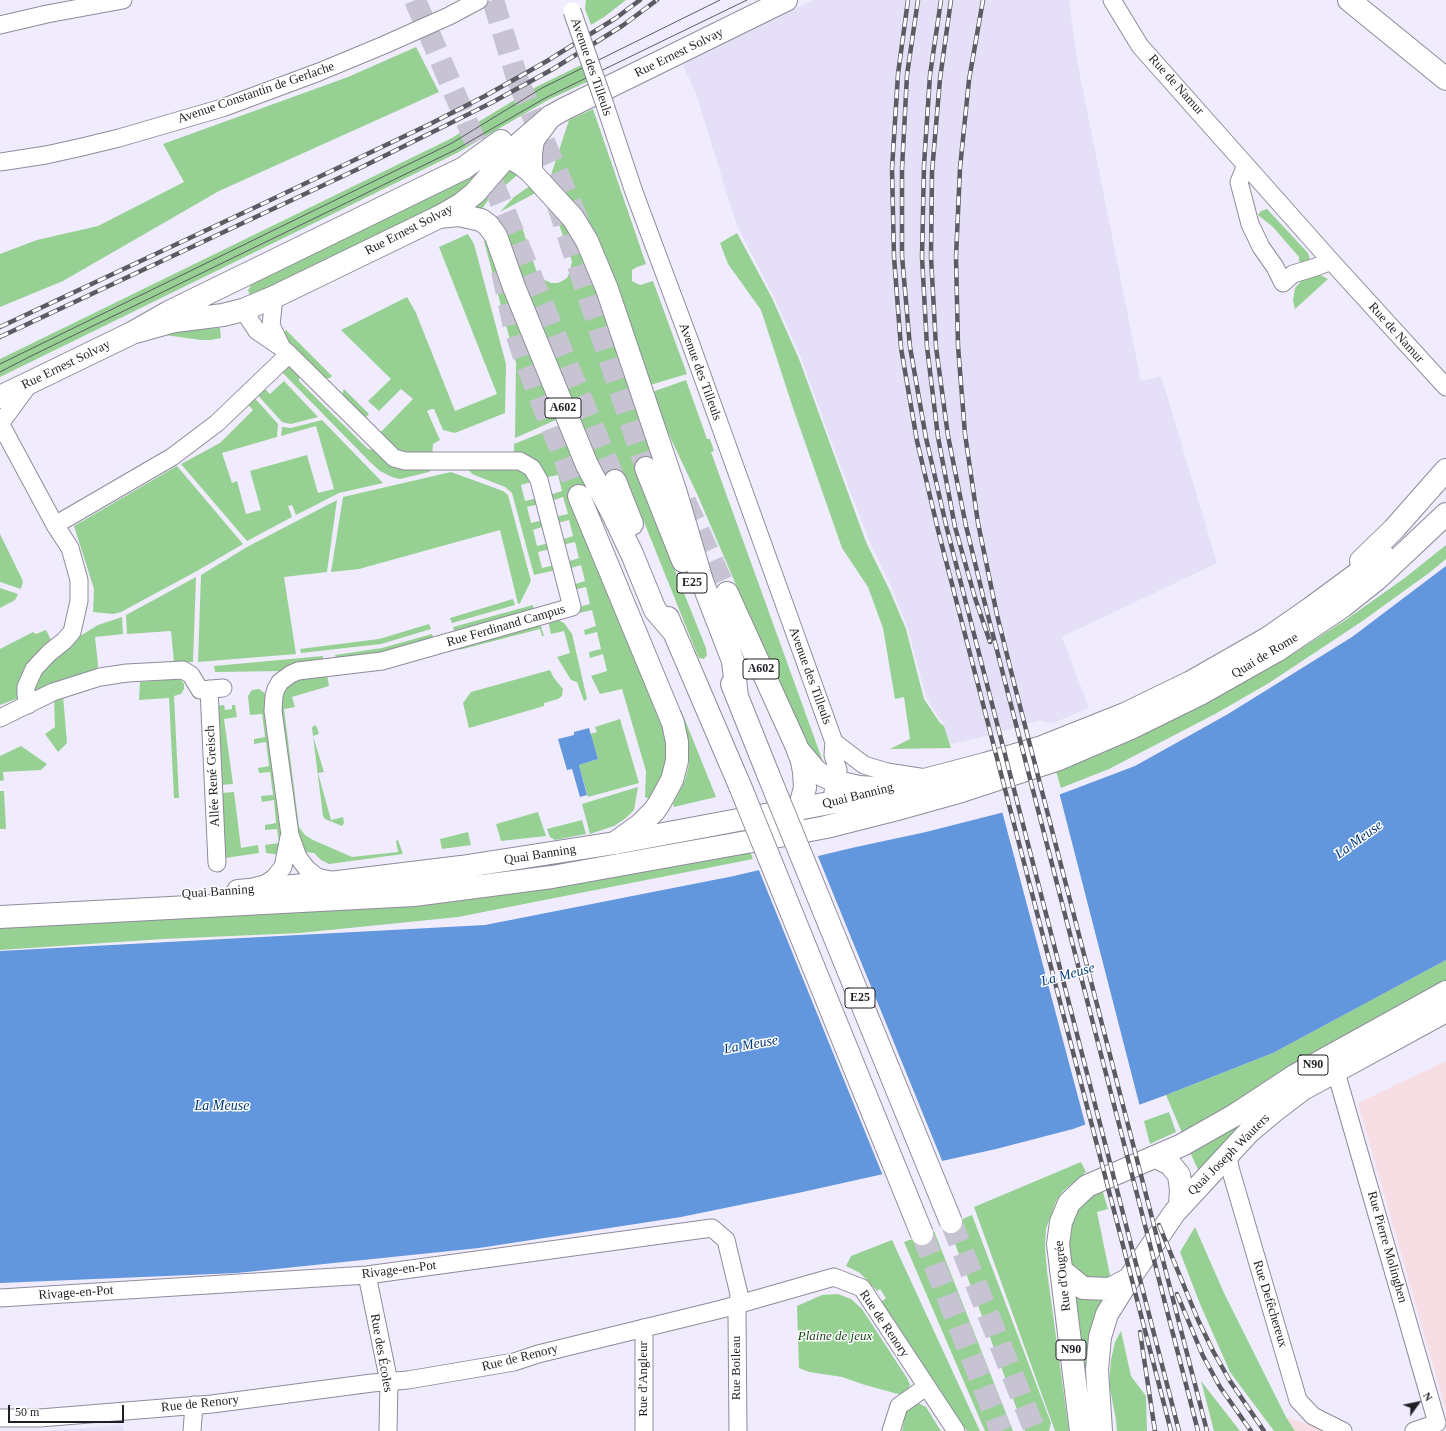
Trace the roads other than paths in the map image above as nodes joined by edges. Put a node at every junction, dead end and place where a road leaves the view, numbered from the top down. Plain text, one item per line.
1 (123, 0) edge
2 (479, 0) edge
3 (786, 0) edge
4 (1112, 0) edge
5 (1349, 0) edge
6 (573, 5) edge
7 (0, 25) edge
8 (1446, 79) edge
9 (550, 117) junction
10 (497, 154) junction
11 (0, 162) edge
12 (1246, 165) junction
13 (531, 172) junction
14 (439, 216) junction
15 (1331, 261) junction
16 (260, 268) junction
17 (274, 297) junction
18 (243, 310) junction
19 (132, 333) junction
20 (286, 351) junction
21 (30, 383) junction
22 (1446, 387) edge
23 (0, 397) edge
24 (0, 423) edge
25 (646, 468) tunnel mouth
26 (1446, 470) edge
27 (615, 481) tunnel mouth
28 (579, 496) tunnel mouth
29 (1446, 500) edge
30 (1446, 514) edge
31 (55, 525) junction
32 (1446, 533) edge
33 (1377, 579) junction
34 (727, 593) tunnel mouth
35 (1311, 608) junction
36 (672, 631) junction
37 (737, 697) junction
38 (27, 700) junction
39 (0, 718) edge
40 (1068, 737) joint
41 (834, 742) junction
42 (796, 745) junction
43 (1059, 758) joint
44 (928, 778) junction
45 (837, 782) junction
46 (890, 788) junction
47 (826, 804) junction
48 (797, 810) junction
49 (290, 835) junction
50 (769, 838) junction
51 (616, 843) junction
52 (217, 863) dead end
53 (338, 882) junction
54 (241, 890) junction
55 (0, 903) edge
56 (0, 917) edge
57 (1446, 992) edge
58 (1446, 1011) edge
59 (1336, 1072) junction
60 (1182, 1145) joint
61 (1228, 1155) junction
62 (1156, 1157) junction
63 (1180, 1205) junction
64 (951, 1222) tunnel mouth
65 (922, 1234) tunnel mouth
66 (1061, 1270) junction
67 (367, 1275) junction
68 (1129, 1279) junction
69 (0, 1298) edge
70 (738, 1304) junction
71 (642, 1328) junction
72 (389, 1382) junction
73 (926, 1387) junction
74 (194, 1405) junction
75 (0, 1418) edge
76 (192, 1431) edge
77 (388, 1431) edge
78 (644, 1431) edge
79 (738, 1431) edge
80 (891, 1431) edge
81 (956, 1431) edge
82 (1082, 1431) edge
83 (1101, 1431) edge
84 (1343, 1431) edge
85 (1414, 1431) edge

1 - 7 street
2 - 11 street, Avenue Constantin de Gerlache
3 - 9 main road, Rue Ernest Solvay
4 - 12 street, Rue de Namur
5 - 8 main road
6 - 41 street, Avenue des Tilleuls, bridge
9 - 10 main road, Rue Ernest Solvay
9 - 13 main road
10 - 13 main road, A602
10 - 14 main road, Rue Ernest Solvay
10 - 16 main road, Rue Ernest Solvay
12 - 15 street, Rue de Namur
12 - 15 street
13 - 37 main road, A602
14 - 17 main road, Rue Ernest Solvay
14 - 36 main road, A602
15 - 22 street, Rue de Namur
16 - 18 main road, Rue Ernest Solvay
16 - 19 main road, Rue Ernest Solvay
17 - 18 main road, Rue Ernest Solvay
17 - 20 street
18 - 19 main road, Rue Ernest Solvay
18 - 20 street
19 - 21 main road, Rue Ernest Solvay
20 - 31 street
20 - 49 street, Rue Ferdinand Campus
21 - 23 main road, Rue Ernest Solvay
21 - 24 street
24 - 31 street
25 - 37 main road, E25
26 - 35 main road
27 - 36 main road, E25
28 - 51 main road
29 - 35 main road, Quai de Rome
30 - 33 main road, Quai de Rome
31 - 38 street
32 - 33 main road
33 - 43 main road, Quai de Rome
34 - 42 main road, A602
35 - 40 main road, Quai de Rome
36 - 65 main road, E25, bridge
37 - 64 main road, E25, bridge
38 - 39 street
38 - 52 street, Allée René Greisch
40 - 44 main road, Quai Banning
41 - 44 street, Avenue des Tilleuls
41 - 45 street, Avenue des Tilleuls
42 - 45 main road, A602
42 - 48 main road, A602
43 - 50 main road, Quai Banning
44 - 46 main road, Quai Banning
45 - 46 main road, A602
45 - 47 street, Avenue des Tilleuls
46 - 47 main road, Quai Banning
47 - 48 main road, Quai Banning
48 - 50 main road
48 - 51 main road, Quai Banning
49 - 53 street
49 - 54 street
50 - 56 main road, Quai Banning
51 - 53 main road, Quai Banning
53 - 54 main road, Quai Banning
54 - 55 main road, Quai Banning
57 - 60 main road, Quai Joseph Wauters / N90
58 - 59 main road, Quai Joseph Wauters / N90
59 - 61 main road, Quai Joseph Wauters / N90
59 - 85 street, Rue Pierre Molinghen
60 - 62 main road, Rue d'Ougrée / N90
61 - 63 main road, Quai Joseph Wauters / N90
61 - 84 street, Rue Defêchereux
62 - 63 main road
62 - 66 main road, Rue d'Ougrée / N90
63 - 68 main road, N90
66 - 68 main road, N90
66 - 82 main road, Rue d'Ougrée / N90
67 - 69 street, Rivage-en-Pot
67 - 70 street, Rivage-en-Pot
67 - 72 street, Rue des Écoles
68 - 83 main road, N90
70 - 71 street, Rue de Renory
70 - 73 street, Rue de Renory
70 - 79 street, Rue Boileau
71 - 72 street, Rue de Renory
71 - 78 street, Rue d'Angleur
72 - 74 street, Rue de Renory
72 - 77 street, Rue des Écoles
73 - 80 street
73 - 81 street, Rue de Renory
74 - 75 street, Rue de Renory
74 - 76 street

